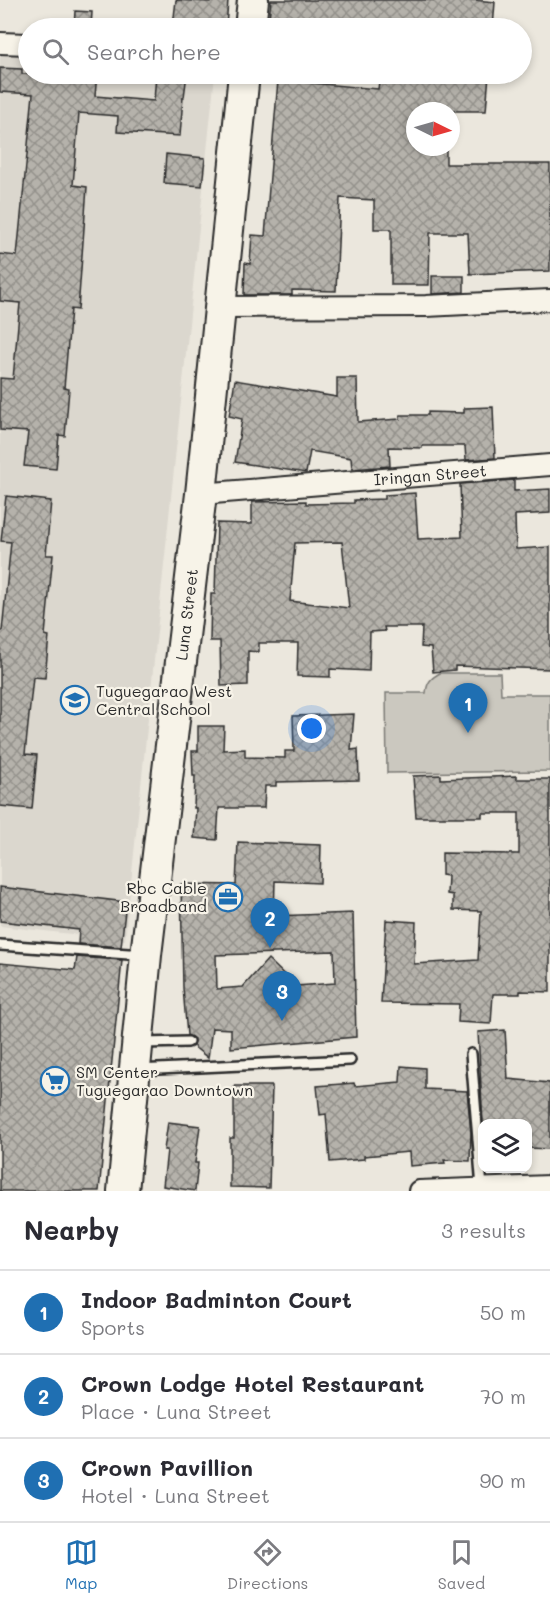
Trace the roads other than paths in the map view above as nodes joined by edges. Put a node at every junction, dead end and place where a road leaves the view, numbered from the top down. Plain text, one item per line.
1 (253, 0) edge
2 (251, 18) edge
3 (0, 43) edge
4 (18, 44) edge
5 (243, 84) edge
6 (550, 300) edge
7 (220, 307) junction
8 (550, 465) edge
9 (201, 494) junction
10 (0, 945) edge
11 (146, 955) junction
12 (188, 1042) dead end
13 (471, 1054) dead end
14 (136, 1056) junction
15 (350, 1060) dead end
16 (550, 1186) edge
17 (482, 1188) junction
18 (123, 1191) edge
19 (419, 1191) edge

1 - 2 main road
3 - 4 street
5 - 7 main road, Luna Street
6 - 7 street
7 - 9 main road, Luna Street
8 - 9 street, Iringan Street
9 - 11 main road, Luna Street
10 - 11 lane
11 - 14 main road, Luna Street
12 - 14 lane
13 - 17 lane
14 - 15 lane
14 - 18 main road, Luna Street
16 - 17 street
17 - 19 street

